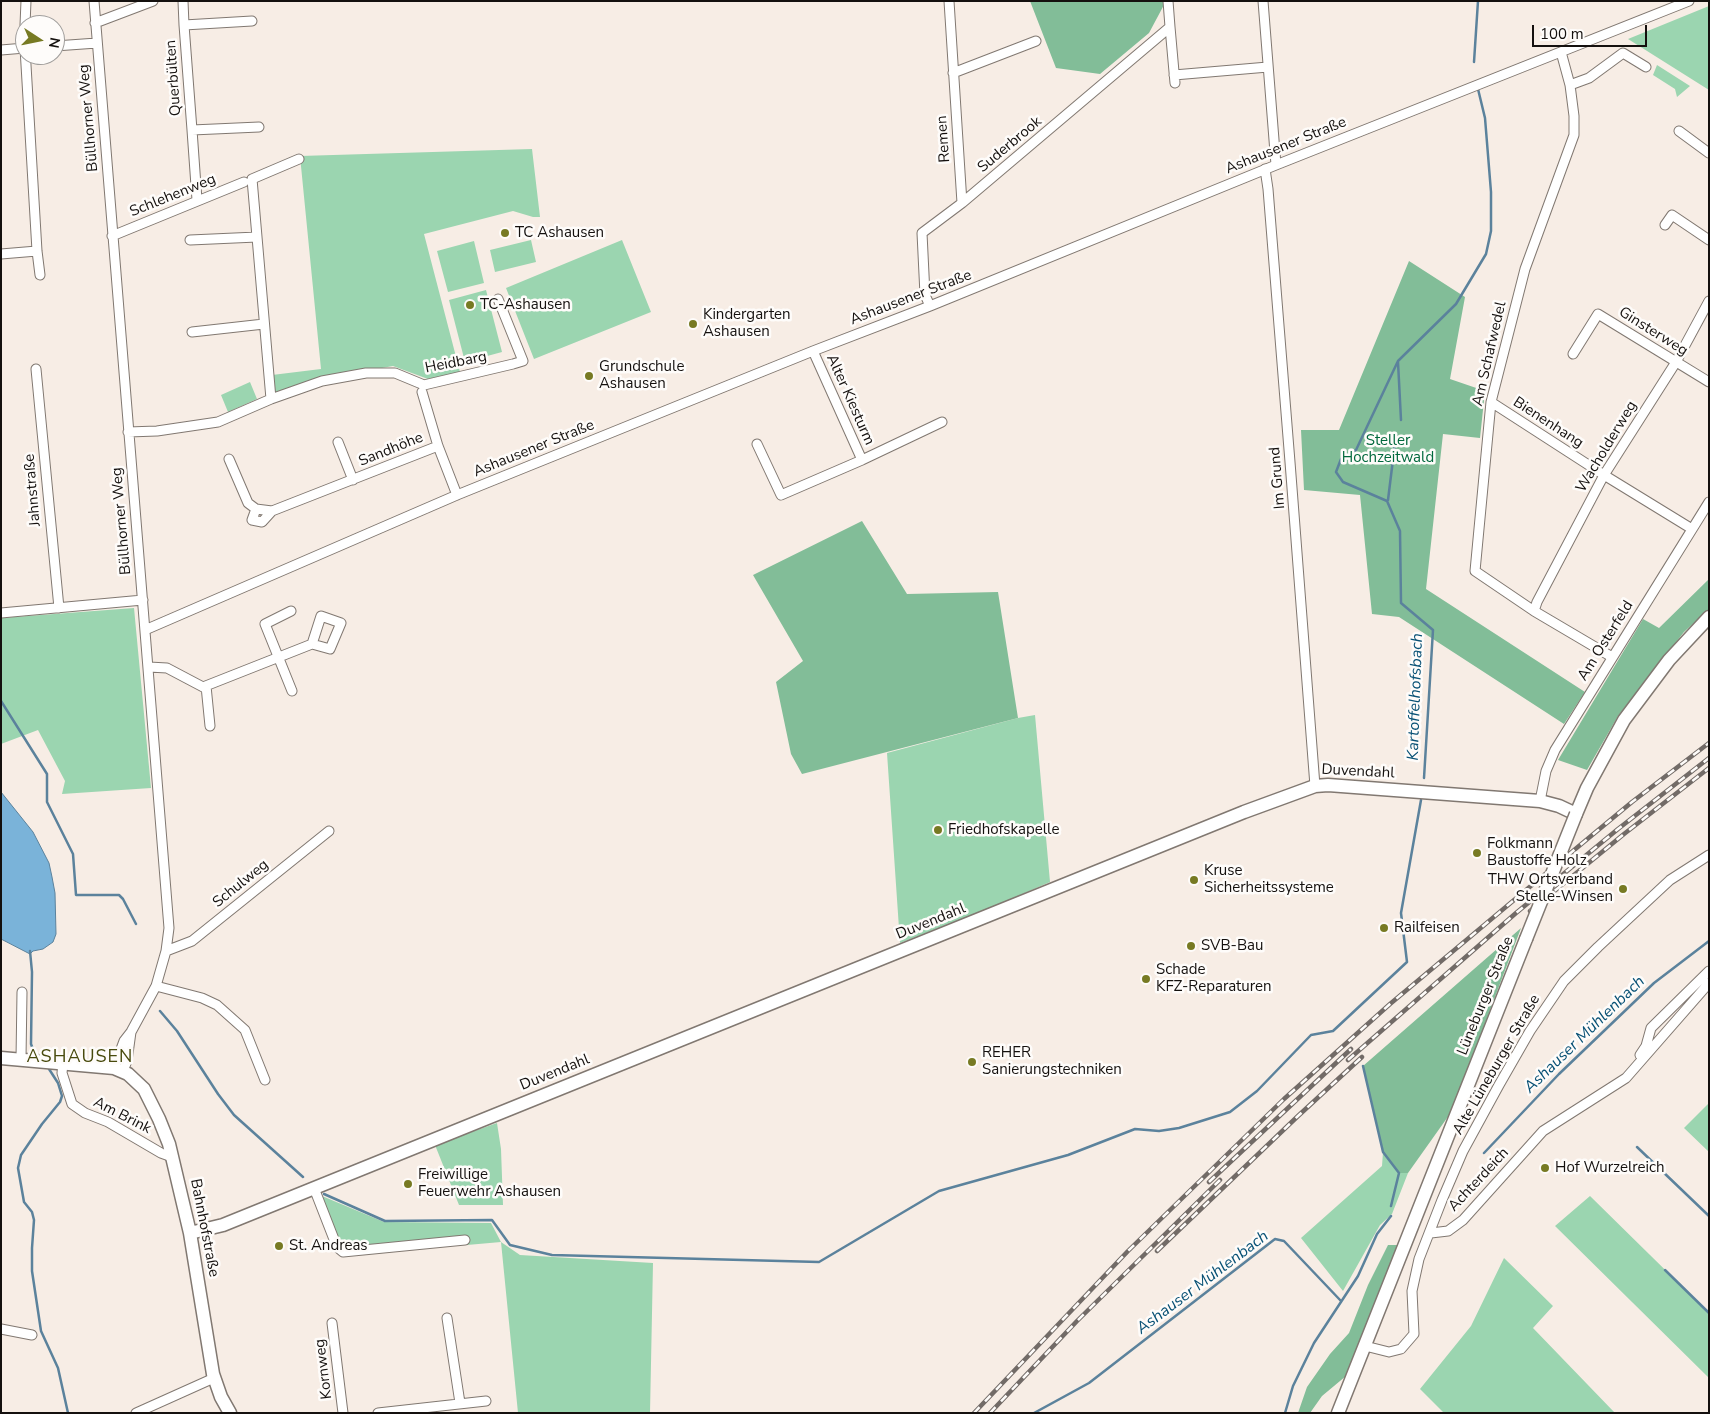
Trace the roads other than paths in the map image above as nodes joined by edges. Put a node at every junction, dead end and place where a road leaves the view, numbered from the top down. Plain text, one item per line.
1 (26, 1) edge
2 (94, 1) edge
3 (153, 1) edge
4 (183, 1) edge
5 (949, 1) edge
6 (1168, 1) edge
7 (1263, 1) edge
8 (1690, 1) edge
9 (25, 15) edge
10 (252, 21) dead end
11 (95, 23) junction
12 (184, 24) junction
13 (1170, 28) junction
14 (1036, 42) dead end
15 (97, 43) junction
16 (65, 45) edge
17 (15, 49) edge
18 (1, 50) edge
19 (1561, 52) junction
20 (26, 65) edge
21 (1268, 67) junction
22 (1646, 67) dead end
23 (954, 73) junction
24 (1570, 85) junction
25 (259, 126) dead end
26 (192, 130) junction
27 (1679, 131) dead end
28 (1709, 153) edge
29 (299, 159) dead end
30 (1276, 164) junction
31 (1265, 169) junction
32 (244, 182) dead end
33 (197, 200) junction
34 (962, 203) junction
35 (1664, 224) dead end
36 (112, 236) junction
37 (257, 236) junction
38 (190, 240) dead end
39 (1709, 240) edge
40 (36, 251) junction
41 (1, 254) edge
42 (40, 275) dead end
43 (498, 299) dead end
44 (1709, 300) edge
45 (930, 306) junction
46 (264, 324) junction
47 (192, 332) dead end
48 (813, 351) junction
49 (1573, 354) dead end
50 (1676, 362) junction
51 (36, 369) dead end
52 (1709, 382) edge
53 (422, 392) dead end
54 (271, 399) junction
55 (1491, 402) junction
56 (942, 422) dead end
57 (128, 432) junction
58 (338, 442) dead end
59 (757, 444) dead end
60 (438, 446) junction
61 (229, 459) dead end
62 (862, 460) junction
63 (1604, 475) junction
64 (353, 480) junction
65 (457, 495) junction
66 (1709, 502) edge
67 (1692, 529) junction
68 (142, 600) junction
69 (59, 608) junction
70 (291, 611) dead end
71 (1534, 611) junction
72 (1, 613) edge
73 (1709, 617) edge
74 (145, 630) junction
75 (312, 644) dead end
76 (279, 657) junction
77 (1612, 657) junction
78 (149, 667) junction
79 (206, 686) junction
80 (292, 691) dead end
81 (210, 726) dead end
82 (1315, 786) junction
83 (1540, 801) junction
84 (1576, 814) junction
85 (329, 831) dead end
86 (1709, 855) edge
87 (166, 951) junction
88 (1709, 971) edge
89 (1709, 983) edge
90 (156, 986) junction
91 (22, 992) dead end
92 (1, 1058) edge
93 (21, 1059) junction
94 (62, 1063) junction
95 (118, 1069) junction
96 (1626, 1078) junction
97 (265, 1080) dead end
98 (172, 1157) junction
99 (314, 1188) junction
100 (1430, 1232) junction
101 (190, 1233) junction
102 (466, 1240) dead end
103 (447, 1318) dead end
104 (332, 1323) dead end
105 (1, 1329) edge
106 (32, 1335) dead end
107 (1366, 1346) junction
108 (214, 1378) junction
109 (486, 1401) dead end
110 (460, 1403) junction
111 (136, 1413) edge
112 (230, 1413) edge
113 (343, 1413) edge
114 (378, 1413) edge
115 (1338, 1413) edge

1 - 9 street
2 - 11 street, Büllhorner Weg
3 - 11 street
4 - 12 street, Querbülten
5 - 23 street, Remen
6 - 13 street
7 - 21 street
8 - 19 street, Ashausener Straße
10 - 12 street, Querbülten
11 - 15 street, Büllhorner Weg
12 - 26 street, Querbülten
13 - 21 street
13 - 34 street, Suderbrook
14 - 23 street
15 - 16 street
15 - 36 street, Büllhorner Weg
17 - 18 street
19 - 24 street, Am Schafwedel
19 - 30 street, Ashausener Straße
20 - 40 street
21 - 30 street
22 - 24 street
23 - 34 street, Remen
24 - 55 street, Am Schafwedel
25 - 26 street, Querbülten
26 - 33 street, Querbülten
27 - 28 street
29 - 37 street
30 - 31 street, Ashausener Straße
31 - 45 street, Ashausener Straße
31 - 82 street, Im Grund
32 - 33 street, Schlehenweg
33 - 36 street, Schlehenweg
34 - 45 street, Suderbrook
35 - 39 street
36 - 57 street, Büllhorner Weg
37 - 38 street
37 - 46 street
40 - 41 street
40 - 42 street
43 - 54 street, Heidbarg
44 - 50 street, Wacholderweg
45 - 48 street, Ashausener Straße
46 - 47 street
46 - 54 street
48 - 62 street, Alter Kiesturm
48 - 65 street, Ashausener Straße
49 - 50 street, Ginsterweg
50 - 52 street, Ginsterweg
50 - 63 street, Wacholderweg
51 - 69 street, Jahnstraße
53 - 60 street, Sandhöhe
54 - 57 street, Heidbarg
55 - 63 street, Bienenhang
55 - 71 street, Am Schafwedel
56 - 62 street, Alter Kiesturm
57 - 68 street, Büllhorner Weg
58 - 64 street, Sandhöhe
59 - 62 street, Alter Kiesturm
60 - 64 street, Sandhöhe
60 - 65 street, Sandhöhe
61 - 64 street, Sandhöhe
63 - 67 street, Bienenhang
63 - 71 street, Wacholderweg
65 - 74 street, Ashausener Straße
66 - 67 street, Am Osterfeld
67 - 77 street, Am Osterfeld
68 - 69 street
68 - 74 street, Büllhorner Weg
69 - 72 street
70 - 76 street
71 - 77 street, Am Schafwedel
73 - 84 street, Lüneburger Straße
74 - 78 street, Büllhorner Weg
75 - 76 street
76 - 79 street
76 - 80 street
77 - 83 street, Am Osterfeld
78 - 79 street
78 - 87 street, Büllhorner Weg
79 - 81 street
82 - 83 street, Duvendahl
82 - 99 street, Duvendahl
83 - 84 street, Duvendahl
84 - 107 street, Lüneburger Straße, bridge
85 - 87 street, Schulweg
86 - 100 street, Alte Lüneburger Straße
87 - 90 street, Büllhorner Weg
88 - 96 street, Achterdeich
89 - 96 street, Achterdeich
90 - 95 street, Büllhorner Weg
90 - 97 street
91 - 93 street
92 - 93 street
93 - 94 street
94 - 95 street
94 - 98 street, Am Brink
95 - 98 street, Bahnhofstraße
96 - 100 street, Achterdeich
98 - 101 street, Bahnhofstraße
99 - 101 street, Duvendahl
99 - 102 street
100 - 107 street
101 - 108 street, Bahnhofstraße
103 - 110 street
104 - 113 street, Kornweg
105 - 106 street
107 - 115 street, Lüneburger Straße
108 - 111 street
108 - 112 street, Bahnhofstraße
109 - 110 street
110 - 114 street

